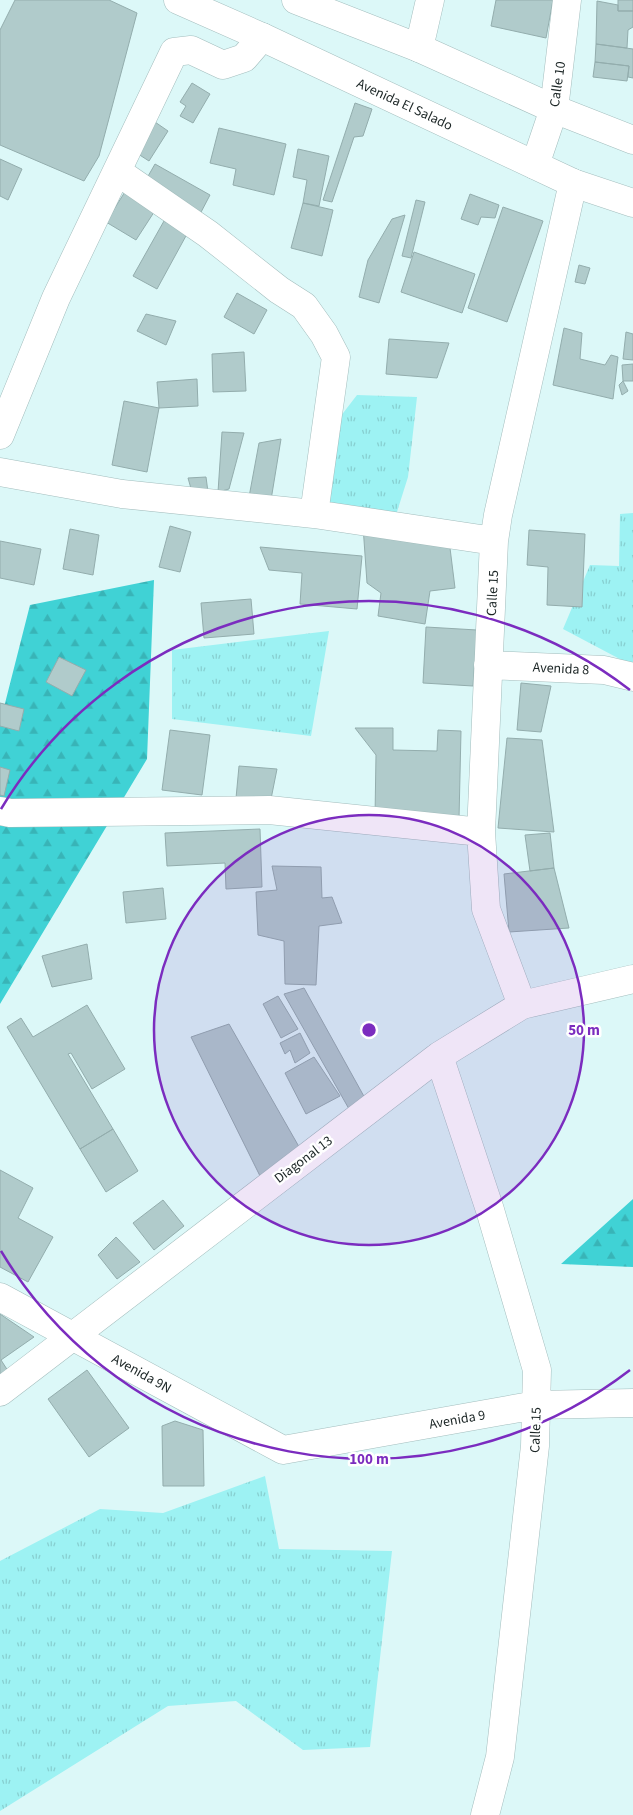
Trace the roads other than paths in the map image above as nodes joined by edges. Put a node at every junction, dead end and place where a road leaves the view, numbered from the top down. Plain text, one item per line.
1 (178, 0) edge
2 (296, 0) edge
3 (430, 0) edge
4 (567, 0) edge
5 (262, 37) junction
6 (419, 48) junction
7 (554, 109) junction
8 (633, 140) edge
9 (535, 165) junction
10 (118, 172) junction
11 (573, 183) junction
12 (633, 203) edge
13 (0, 435) edge
14 (0, 472) edge
15 (314, 514) junction
16 (494, 541) junction
17 (488, 665) junction
18 (633, 677) edge
19 (0, 811) edge
20 (481, 832) junction
21 (633, 979) edge
22 (522, 1005) junction
23 (439, 1056) junction
24 (0, 1297) edge
25 (73, 1335) junction
26 (0, 1392) edge
27 (633, 1403) edge
28 (536, 1405) junction
29 (283, 1450) joint
30 (485, 1815) edge

1 - 5 street, Avenida El Salado
2 - 6 street
3 - 6 street
4 - 7 street, Calle 10
5 - 9 street, Avenida El Salado
5 - 10 street
6 - 7 street
7 - 8 street
7 - 9 street, Calle 10
9 - 11 street, Avenida El Salado
10 - 13 street
10 - 15 street
11 - 12 street, Avenida El Salado
11 - 16 street, Calle 15
14 - 15 street
15 - 16 street
16 - 17 street, Calle 15
17 - 18 street, Avenida 8
17 - 20 street, Calle 15
19 - 20 street
20 - 22 street, Calle 15
21 - 22 street, Diagonal 13
22 - 23 street, Diagonal 13
23 - 25 street, Diagonal 13
23 - 28 street, Calle 15
24 - 25 street, Avenida 9N
25 - 26 street, Diagonal 13
25 - 29 street, Avenida 9N
27 - 28 street, Avenida 9
28 - 29 street, Avenida 9
28 - 30 street, Calle 15

